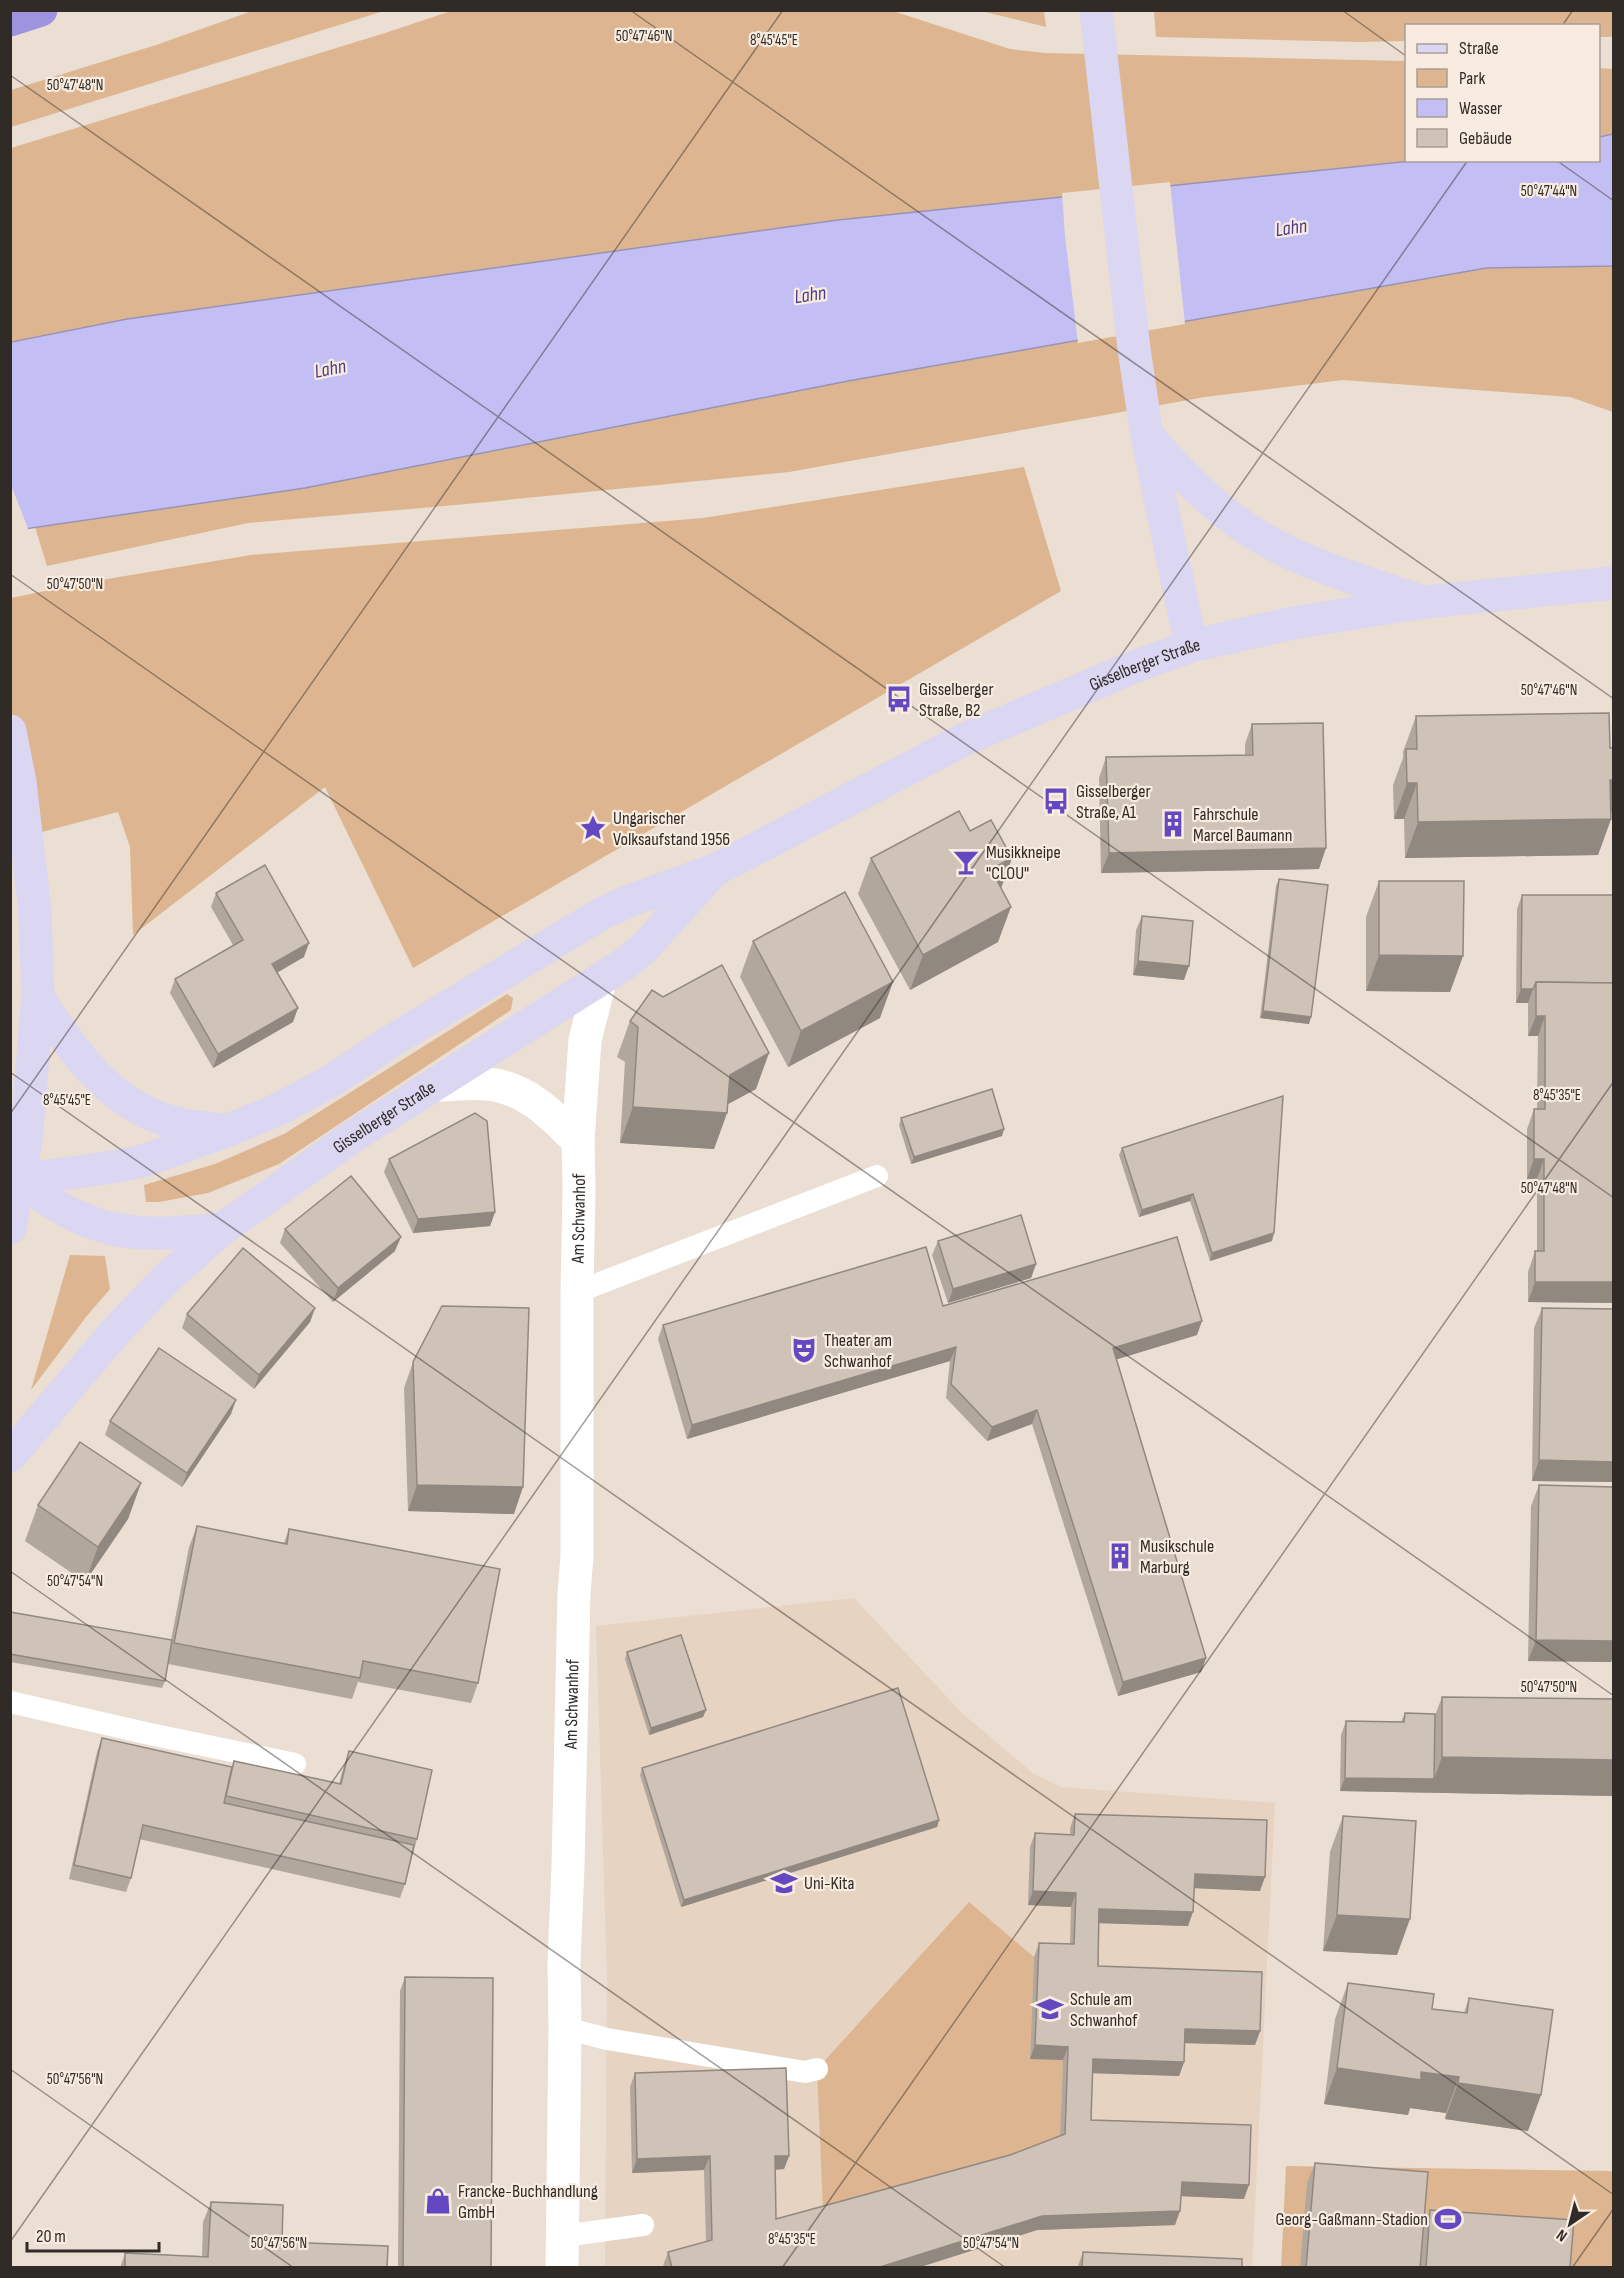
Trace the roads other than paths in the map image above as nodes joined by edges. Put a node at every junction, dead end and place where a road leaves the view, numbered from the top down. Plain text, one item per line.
1 (41, 10) edge
2 (1096, 10) edge
3 (10, 20) edge
4 (1148, 436) junction
5 (1614, 583) edge
6 (1424, 602) junction
7 (1191, 646) junction
8 (10, 731) edge
9 (715, 870) junction
10 (600, 981) junction
11 (39, 997) junction
12 (435, 1086) junction
13 (226, 1131) junction
14 (578, 1141) junction
15 (877, 1176) dead end
16 (20, 1180) junction
17 (10, 1228) edge
18 (222, 1229) junction
19 (577, 1292) junction
20 (10, 1456) edge
21 (10, 1702) edge
22 (295, 1764) dead end
23 (565, 2028) junction
24 (818, 2069) dead end
25 (643, 2225) dead end
26 (563, 2252) edge

1 - 3 highway
2 - 4 main road
4 - 6 main road
4 - 7 main road
5 - 6 main road, Gisselberger Straße
6 - 7 main road, Gisselberger Straße
7 - 9 main road, Gisselberger Straße
8 - 11 main road
9 - 10 main road, Gisselberger Straße
9 - 13 main road, Gisselberger Straße
10 - 12 main road, Gisselberger Straße
10 - 14 street, Am Schwanhof
11 - 13 main road
11 - 16 main road
12 - 14 street
12 - 18 main road, Gisselberger Straße
13 - 16 main road, Gisselberger Straße
14 - 19 street, Am Schwanhof
15 - 19 lane
16 - 17 main road
16 - 18 main road
18 - 20 main road, Gisselberger Straße
19 - 23 street, Am Schwanhof
21 - 22 lane
23 - 24 lane
23 - 26 street, Am Schwanhof
25 - 26 lane

